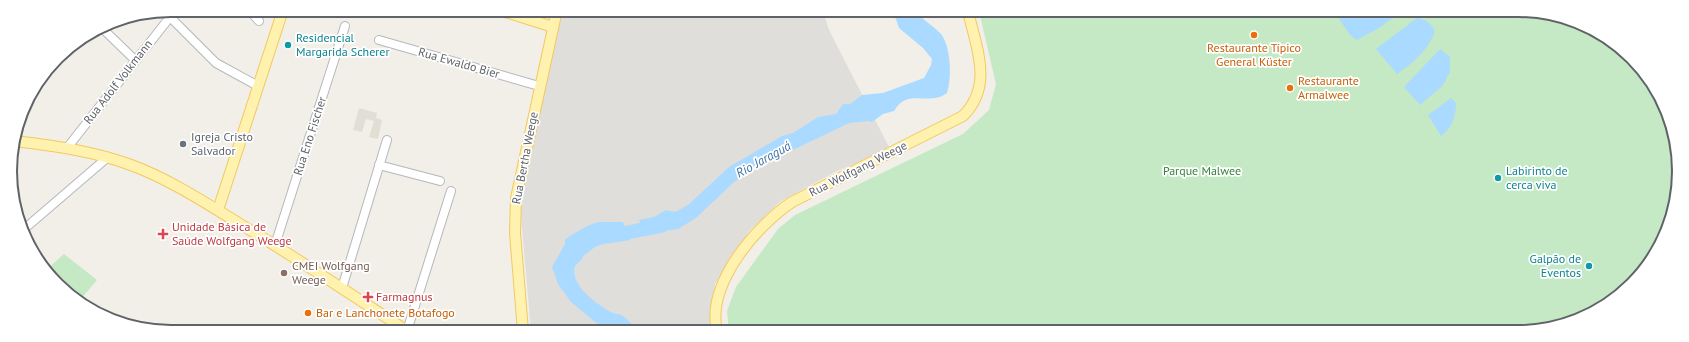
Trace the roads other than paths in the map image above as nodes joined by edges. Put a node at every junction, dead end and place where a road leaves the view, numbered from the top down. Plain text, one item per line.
1 (165, 17) edge
2 (170, 17) edge
3 (255, 17) edge
4 (282, 17) edge
5 (521, 17) edge
6 (555, 17) edge
7 (969, 17) edge
8 (259, 22) dead end
9 (344, 26) dead end
10 (553, 27) junction
11 (106, 32) edge
12 (379, 40) dead end
13 (135, 60) junction
14 (258, 86) junction
15 (539, 86) junction
16 (388, 140) dead end
17 (20, 142) edge
18 (66, 148) junction
19 (108, 157) junction
20 (380, 165) junction
21 (440, 181) dead end
22 (451, 191) dead end
23 (218, 210) junction
24 (27, 226) edge
25 (275, 245) junction
26 (342, 288) junction
27 (398, 325) edge
28 (409, 325) edge
29 (523, 325) edge
30 (717, 325) edge

1 - 13 street, Rua Adolf Volkmann
2 - 14 street
3 - 8 street
4 - 14 main road
5 - 10 main road
6 - 10 main road, Rua Bertha Weege
7 - 30 main road, Rua Wolfgang Weege
9 - 25 street, Rua Eno Fischer
10 - 15 main road, Rua Bertha Weege
11 - 13 street
12 - 15 street, Rua Ewaldo Bier
13 - 18 street, Rua Adolf Volkmann
14 - 23 main road
15 - 29 main road, Rua Bertha Weege
16 - 20 street
17 - 18 main road
18 - 19 main road
19 - 23 main road
19 - 24 street
20 - 21 street
20 - 26 street
22 - 28 street
23 - 25 main road
25 - 26 main road
26 - 27 main road

